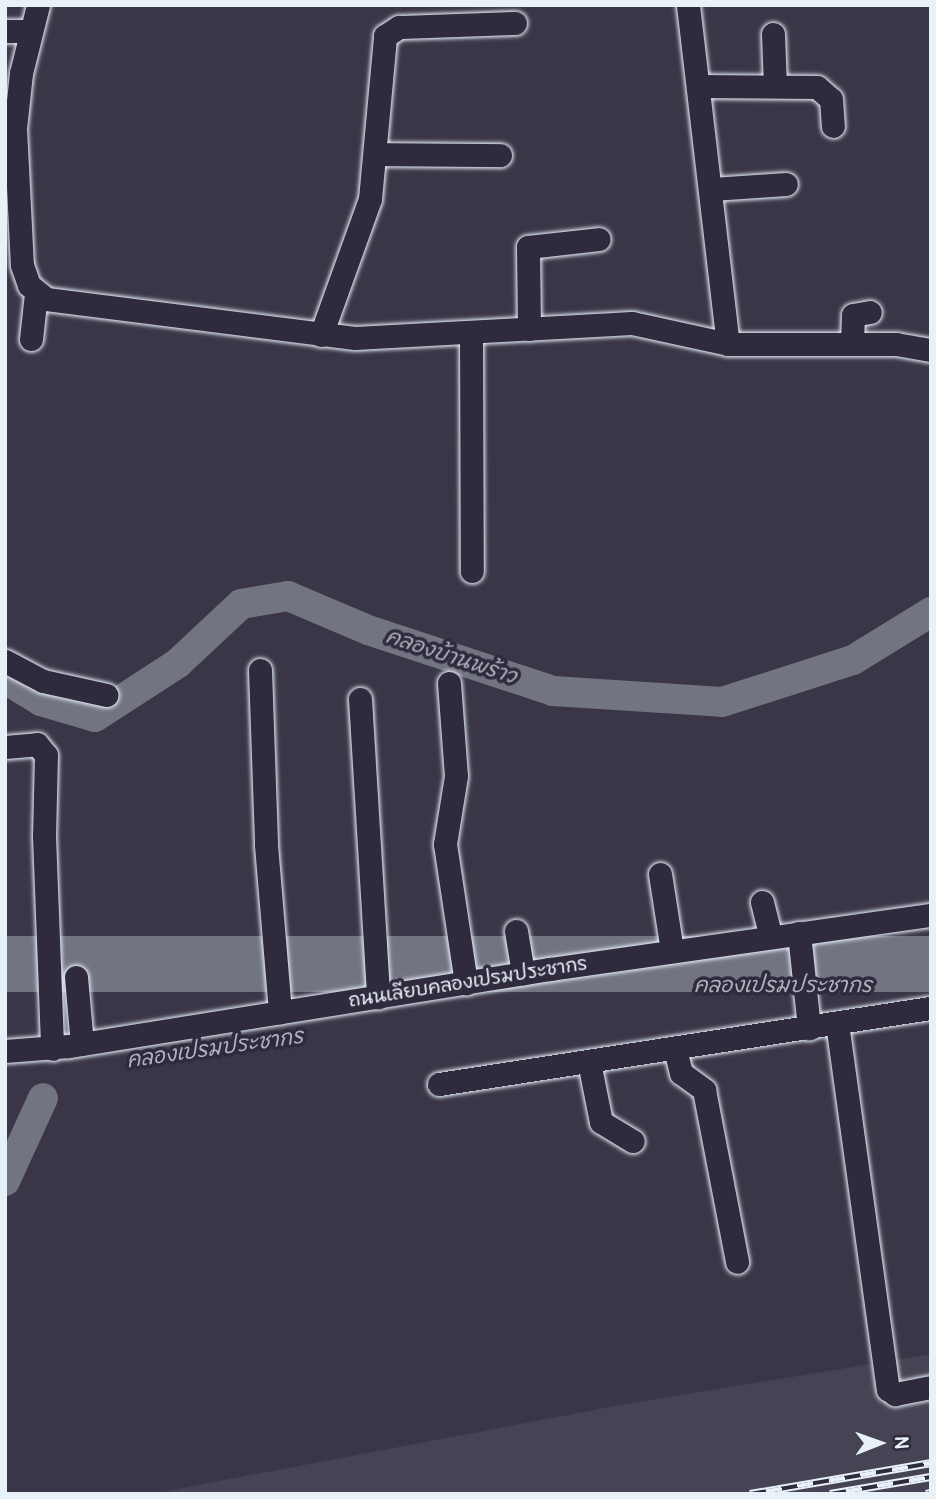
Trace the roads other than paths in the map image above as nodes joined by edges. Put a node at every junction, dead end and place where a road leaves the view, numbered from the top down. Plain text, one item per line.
1 (38, 5) edge
2 (688, 5) edge
3 (515, 23) dead end
4 (5, 31) edge
5 (31, 31) junction
6 (773, 34) dead end
7 (775, 85) junction
8 (698, 86) junction
9 (833, 126) dead end
10 (375, 153) junction
11 (500, 155) dead end
12 (786, 184) dead end
13 (712, 189) junction
14 (12, 203) edge
15 (598, 239) dead end
16 (36, 293) junction
17 (870, 312) dead end
18 (528, 329) junction
19 (471, 333) junction
20 (321, 335) junction
21 (31, 339) dead end
22 (728, 344) junction
23 (852, 344) junction
24 (931, 350) edge
25 (472, 571) dead end
26 (5, 661) edge
27 (260, 670) dead end
28 (449, 683) dead end
29 (106, 695) dead end
30 (360, 699) dead end
31 (5, 747) edge
32 (660, 874) dead end
33 (762, 902) dead end
34 (931, 915) edge
35 (516, 931) dead end
36 (771, 937) junction
37 (800, 941) junction
38 (672, 951) junction
39 (523, 974) junction
40 (76, 977) dead end
41 (466, 983) junction
42 (378, 997) junction
43 (931, 1008) edge
44 (280, 1012) junction
45 (808, 1023) junction
46 (837, 1023) junction
47 (82, 1044) junction
48 (52, 1049) junction
49 (675, 1049) junction
50 (5, 1051) edge
51 (589, 1062) junction
52 (439, 1084) dead end
53 (633, 1141) dead end
54 (737, 1262) dead end
55 (931, 1387) edge

1 - 5 street
2 - 8 street
3 - 10 street
4 - 5 street
5 - 14 street
6 - 7 street
7 - 8 street
7 - 9 street
8 - 13 street
10 - 11 street
10 - 20 street
12 - 13 street
13 - 22 street
14 - 16 street
15 - 18 street
16 - 20 street
16 - 21 street
17 - 23 street
18 - 19 street
18 - 22 street
19 - 20 street
19 - 25 street
22 - 23 street
23 - 24 street
26 - 29 street
27 - 44 street
28 - 41 street
30 - 42 street
31 - 48 street
32 - 38 street
33 - 36 street
34 - 37 street, ถนนเลียบคลองเปรมประชากร
35 - 39 street
36 - 37 street, ถนนเลียบคลองเปรมประชากร
36 - 38 street, ถนนเลียบคลองเปรมประชากร
37 - 45 street
38 - 39 street, ถนนเลียบคลองเปรมประชากร
39 - 41 street, ถนนเลียบคลองเปรมประชากร
40 - 47 street
41 - 42 street, ถนนเลียบคลองเปรมประชากร
42 - 44 street, ถนนเลียบคลองเปรมประชากร
43 - 46 street
44 - 47 street, ถนนเลียบคลองเปรมประชากร
45 - 46 street
45 - 49 street
46 - 55 street
47 - 48 street, ถนนเลียบคลองเปรมประชากร
48 - 50 street, ถนนเลียบคลองเปรมประชากร
49 - 51 street
49 - 54 street
51 - 52 street
51 - 53 street

